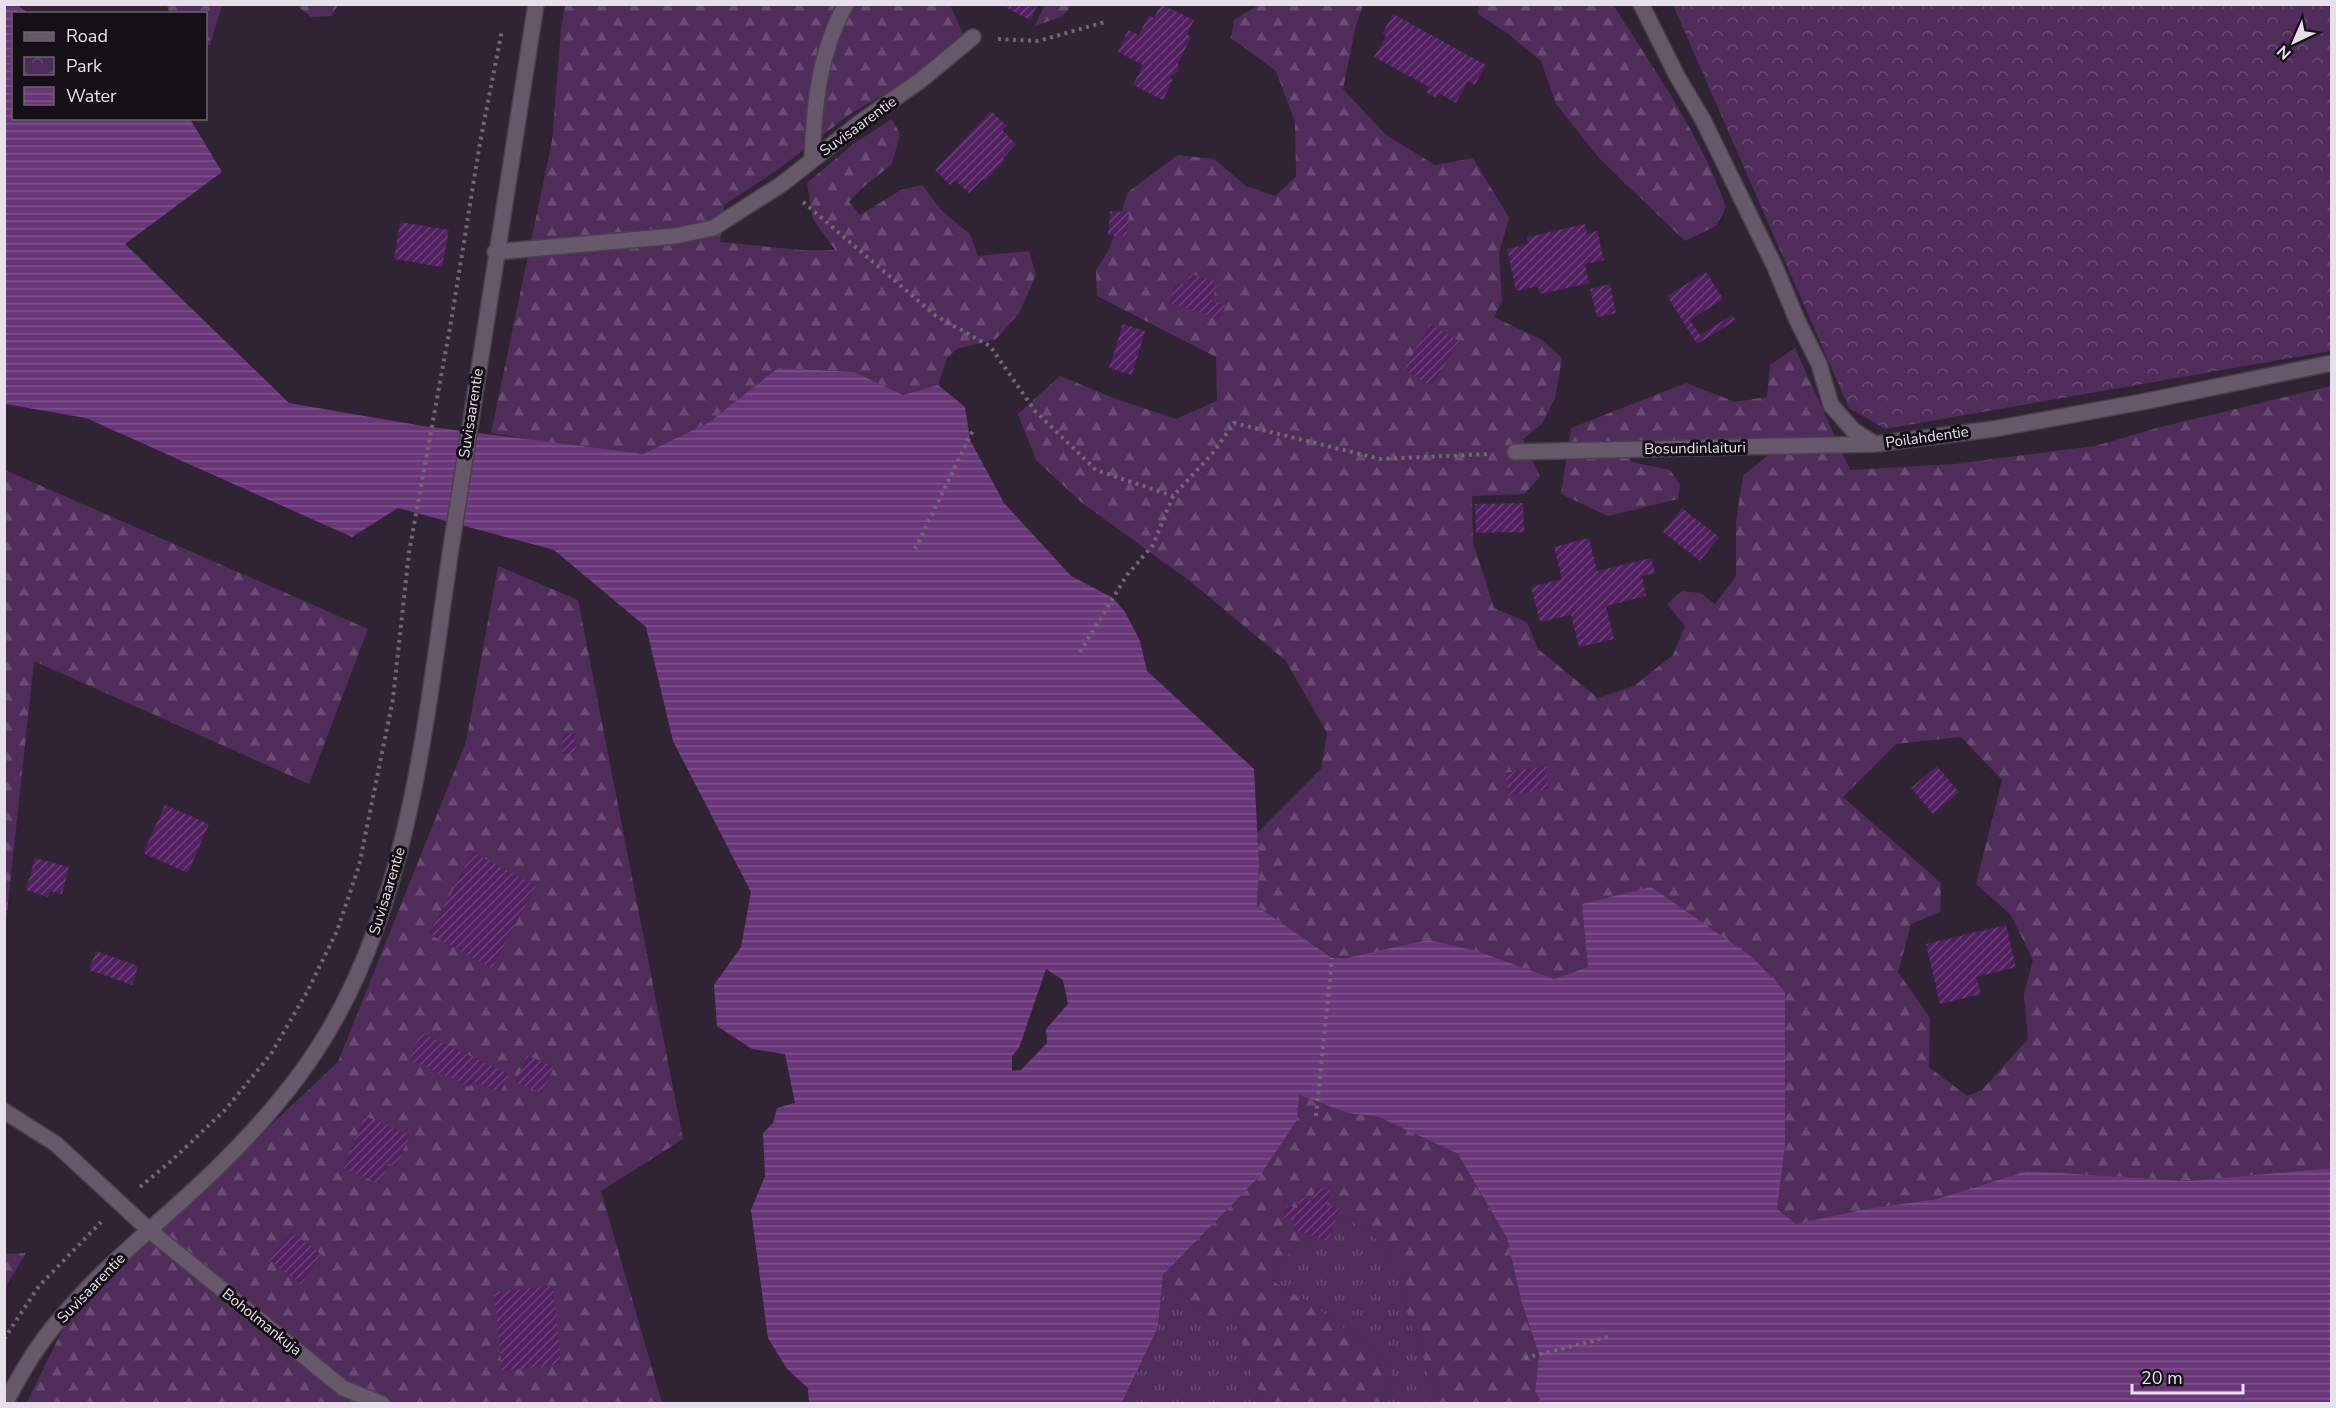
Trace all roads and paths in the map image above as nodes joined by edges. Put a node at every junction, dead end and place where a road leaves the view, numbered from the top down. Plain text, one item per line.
1 (537, 4) edge
2 (846, 4) edge
3 (1641, 4) edge
4 (1105, 22) dead end
5 (502, 28) dead end
6 (973, 37) joint
7 (812, 160) junction
8 (782, 184) junction
9 (495, 252) junction
10 (2331, 363) edge
11 (974, 428) dead end
12 (1875, 444) junction
13 (1515, 453) joint
14 (1173, 496) junction
15 (915, 549) dead end
16 (1080, 652) dead end
17 (1332, 958) dead end
18 (4, 1111) edge
19 (1316, 1116) dead end
20 (121, 1203) junction
21 (149, 1230) junction
22 (1608, 1337) dead end
23 (4, 1339) edge
24 (1525, 1358) dead end
25 (5, 1404) edge
26 (382, 1404) edge

1 - 9 street, Suvisaarentie
2 - 7 street
3 - 12 street, Poilahdentie
4 - 6 path
5 - 20 path
6 - 7 street, Suvisaarentie
7 - 8 street, Suvisaarentie
8 - 9 street, Suvisaarentie
8 - 14 path
9 - 21 street, Suvisaarentie
10 - 12 street, Poilahdentie
11 - 15 path
12 - 13 street, Bosundinlaituri
13 - 14 path
14 - 16 path
17 - 19 path
18 - 20 street, Boholmankuja
20 - 21 street, Boholmankuja
20 - 23 path
21 - 25 street, Suvisaarentie
21 - 26 street, Boholmankuja
22 - 24 path

